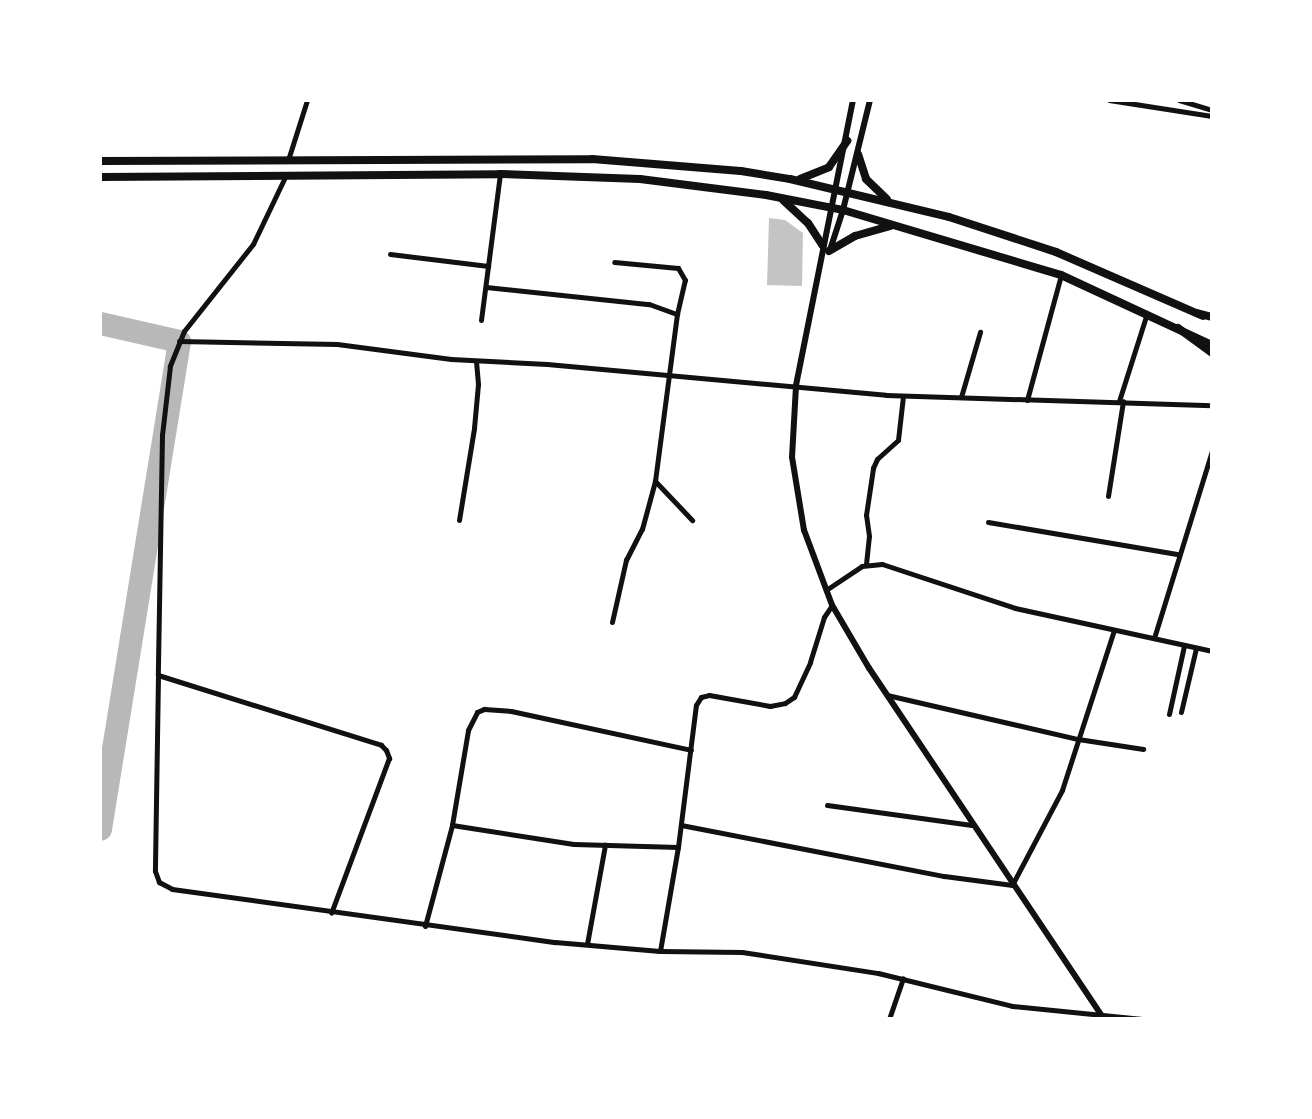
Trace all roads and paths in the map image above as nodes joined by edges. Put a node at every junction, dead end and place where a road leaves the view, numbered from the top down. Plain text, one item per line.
1 (307, 100) edge
2 (853, 100) edge
3 (870, 100) edge
4 (1109, 100) edge
5 (1178, 100) edge
6 (1212, 110) edge
7 (1212, 116) edge
8 (847, 141) junction
9 (858, 154) junction
10 (288, 160) junction
11 (100, 161) edge
12 (500, 174) junction
13 (100, 177) edge
14 (285, 177) junction
15 (790, 179) junction
16 (835, 190) junction
17 (848, 192) junction
18 (780, 198) junction
19 (896, 203) junction
20 (830, 207) junction
21 (843, 210) junction
22 (894, 226) junction
23 (826, 249) junction
24 (390, 254) dead end
25 (614, 262) dead end
26 (488, 266) junction
27 (1061, 275) junction
28 (486, 287) junction
29 (1147, 313) junction
30 (677, 314) junction
31 (1212, 319) edge
32 (481, 320) dead end
33 (1178, 328) junction
34 (980, 331) dead end
35 (178, 341) junction
36 (1212, 345) edge
37 (1212, 353) edge
38 (476, 361) junction
39 (671, 376) junction
40 (796, 386) junction
41 (903, 396) junction
42 (961, 397) junction
43 (1027, 400) junction
44 (1121, 401) junction
45 (1212, 405) edge
46 (1212, 451) edge
47 (655, 481) junction
48 (1108, 496) dead end
49 (459, 520) dead end
50 (692, 520) dead end
51 (988, 522) dead end
52 (1178, 554) junction
53 (866, 564) junction
54 (826, 590) junction
55 (832, 605) junction
56 (612, 622) dead end
57 (1114, 630) junction
58 (1154, 638) junction
59 (1184, 646) junction
60 (1196, 648) junction
61 (1212, 651) edge
62 (158, 675) junction
63 (887, 695) junction
64 (1181, 712) dead end
65 (1169, 714) dead end
66 (1078, 739) junction
67 (1143, 749) dead end
68 (691, 750) junction
69 (827, 804) dead end
70 (452, 825) junction
71 (681, 825) junction
72 (972, 825) junction
73 (605, 845) junction
74 (678, 848) junction
75 (1012, 885) junction
76 (331, 913) junction
77 (425, 926) junction
78 (587, 944) junction
79 (660, 951) junction
80 (903, 978) junction
81 (1102, 1017) edge
82 (889, 1019) edge
83 (1142, 1019) edge

1 - 10 street
2 - 8 street
3 - 9 street
4 - 7 street
5 - 6 street
8 - 15 main road
8 - 16 street
9 - 17 street
9 - 19 main road
10 - 11 main road
10 - 15 main road
12 - 14 main road
12 - 18 main road
12 - 26 street
13 - 14 main road
14 - 35 street
15 - 16 main road
16 - 17 main road
16 - 20 street
17 - 19 main road
17 - 21 street
18 - 20 main road
18 - 23 main road
19 - 31 main road
20 - 21 main road
20 - 23 street
21 - 22 main road
21 - 23 street
22 - 23 main road
22 - 27 main road
23 - 40 street
24 - 26 street
25 - 30 street
26 - 28 street
27 - 29 main road
27 - 43 street
28 - 30 street
28 - 32 street
29 - 33 main road
29 - 44 street
30 - 39 street
33 - 36 main road
33 - 37 main road
34 - 42 street
35 - 38 street
35 - 62 street
38 - 39 street
38 - 49 street
39 - 40 street
39 - 47 street
40 - 41 street
40 - 54 street
41 - 42 street
41 - 53 street
42 - 43 street
43 - 44 street
44 - 45 street
44 - 48 street
46 - 52 street
47 - 50 street
47 - 56 street
51 - 52 street
52 - 58 street
53 - 54 street
53 - 57 street
54 - 55 street
55 - 63 street
55 - 68 street
57 - 58 street
57 - 66 street
58 - 59 street
59 - 60 street
59 - 65 street
60 - 61 street
60 - 64 street
62 - 76 street
62 - 76 street
63 - 66 street
63 - 72 street
66 - 67 street
66 - 75 street
68 - 70 street
68 - 71 street
69 - 72 street
70 - 73 street
70 - 77 street
71 - 74 street
71 - 75 street
72 - 75 street
73 - 74 street
73 - 78 street
74 - 79 street
75 - 81 street
76 - 77 street
77 - 78 street
78 - 79 street
79 - 80 street
80 - 81 street
80 - 82 street
81 - 83 street

